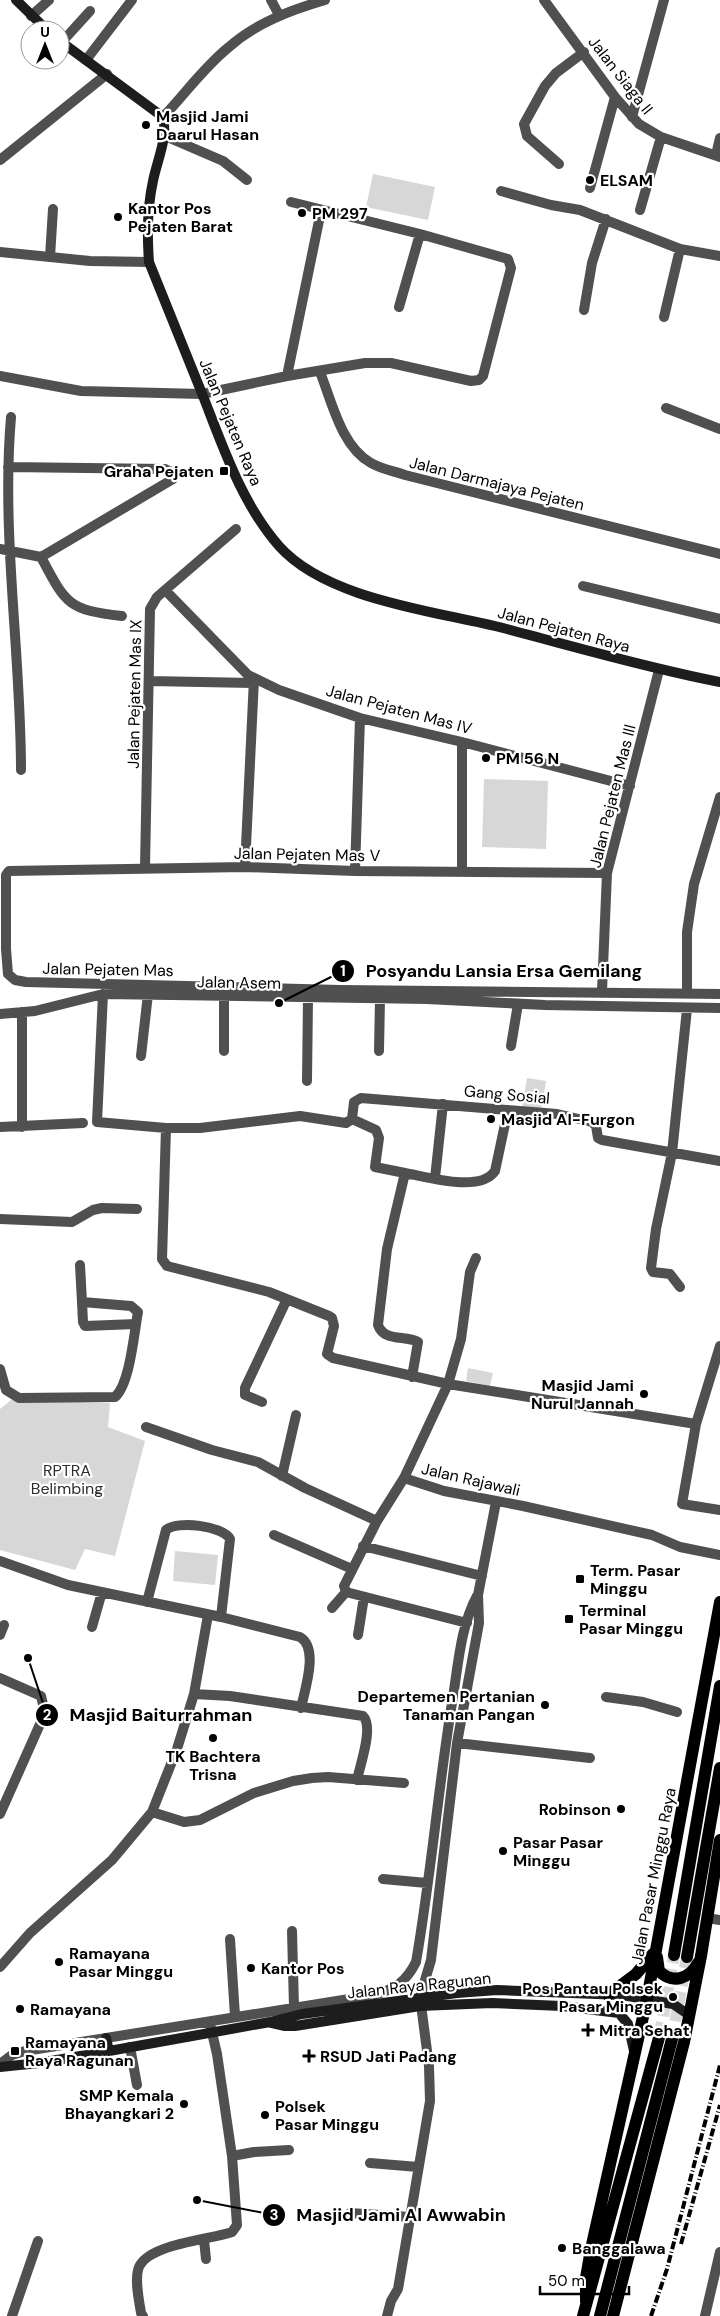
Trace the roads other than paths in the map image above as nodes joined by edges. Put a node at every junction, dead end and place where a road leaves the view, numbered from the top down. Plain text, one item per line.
1 (16, 0) edge
2 (49, 0) edge
3 (132, 0) edge
4 (271, 0) edge
5 (325, 0) edge
6 (544, 0) edge
7 (664, 0) edge
8 (90, 11) dead end
9 (31, 16) junction
10 (280, 16) junction
11 (36, 20) edge
12 (70, 32) edge
13 (70, 48) edge
14 (584, 52) junction
15 (86, 60) junction
16 (107, 74) junction
17 (615, 97) junction
18 (163, 117) junction
19 (632, 118) junction
20 (165, 136) junction
21 (661, 137) junction
22 (720, 138) edge
23 (718, 156) edge
24 (0, 160) edge
25 (559, 164) dead end
26 (247, 180) dead end
27 (590, 188) dead end
28 (501, 191) dead end
29 (291, 202) dead end
30 (53, 209) dead end
31 (640, 210) dead end
32 (321, 211) junction
33 (606, 219) junction
34 (420, 234) junction
35 (680, 249) junction
36 (0, 252) edge
37 (720, 256) edge
38 (50, 257) junction
39 (149, 262) junction
40 (399, 307) dead end
41 (584, 310) dead end
42 (664, 317) dead end
43 (320, 372) junction
44 (0, 376) edge
45 (287, 376) junction
46 (202, 394) junction
47 (666, 408) dead end
48 (11, 417) dead end
49 (720, 429) edge
50 (8, 467) junction
51 (236, 529) dead end
52 (5, 539) edge
53 (5, 550) edge
54 (720, 554) edge
55 (41, 557) junction
56 (582, 586) dead end
57 (165, 590) junction
58 (122, 616) dead end
59 (720, 619) edge
60 (658, 670) junction
61 (149, 681) junction
62 (254, 681) junction
63 (720, 682) edge
64 (360, 718) junction
65 (462, 742) junction
66 (21, 770) dead end
67 (630, 786) junction
68 (720, 797) edge
69 (245, 867) junction
70 (145, 868) junction
71 (355, 871) junction
72 (462, 871) junction
73 (607, 873) junction
74 (8, 974) joint
75 (602, 991) junction
76 (103, 994) junction
77 (148, 994) junction
78 (687, 994) junction
79 (720, 994) edge
80 (224, 997) junction
81 (308, 998) junction
82 (380, 999) junction
83 (518, 1004) junction
84 (687, 1008) junction
85 (720, 1008) edge
86 (22, 1012) junction
87 (0, 1014) edge
88 (512, 1046) dead end
89 (224, 1051) dead end
90 (379, 1051) dead end
91 (141, 1056) dead end
92 (307, 1081) dead end
93 (443, 1104) junction
94 (508, 1110) junction
95 (352, 1120) junction
96 (83, 1123) dead end
97 (0, 1126) edge
98 (22, 1126) junction
99 (166, 1128) junction
100 (672, 1153) junction
101 (720, 1161) edge
102 (405, 1173) junction
103 (435, 1178) junction
104 (137, 1210) dead end
105 (0, 1219) edge
106 (476, 1258) dead end
107 (80, 1265) dead end
108 (680, 1287) dead end
109 (287, 1299) junction
110 (82, 1302) junction
111 (136, 1324) junction
112 (720, 1346) edge
113 (0, 1369) edge
114 (412, 1377) junction
115 (448, 1384) junction
116 (262, 1402) dead end
117 (296, 1415) dead end
118 (696, 1424) junction
119 (146, 1428) dead end
120 (282, 1476) junction
121 (404, 1478) junction
122 (496, 1502) junction
123 (720, 1510) edge
124 (377, 1521) junction
125 (274, 1535) dead end
126 (363, 1546) junction
127 (720, 1555) edge
128 (0, 1561) edge
129 (352, 1569) junction
130 (482, 1576) junction
131 (102, 1592) junction
132 (346, 1592) junction
133 (478, 1595) junction
134 (364, 1597) junction
135 (148, 1602) junction
136 (720, 1602) edge
137 (332, 1608) dead end
138 (208, 1615) junction
139 (221, 1617) junction
140 (467, 1622) junction
141 (92, 1627) dead end
142 (358, 1635) dead end
143 (0, 1678) edge
144 (456, 1678) junction
145 (469, 1682) junction
146 (720, 1686) edge
147 (194, 1694) junction
148 (609, 1697) dead end
149 (301, 1708) junction
150 (676, 1712) dead end
151 (457, 1743) junction
152 (590, 1758) dead end
153 (720, 1768) edge
154 (357, 1780) junction
155 (404, 1783) dead end
156 (152, 1812) junction
157 (0, 1814) edge
158 (720, 1840) edge
159 (383, 1879) dead end
160 (427, 1883) junction
161 (707, 1918) junction
162 (720, 1920) edge
163 (292, 1931) dead end
164 (230, 1939) dead end
165 (656, 1948) junction
166 (701, 1956) junction
167 (0, 1967) edge
168 (608, 1995) junction
169 (647, 1999) junction
170 (420, 2002) junction
171 (294, 2007) junction
172 (689, 2015) junction
173 (235, 2016) junction
174 (209, 2020) junction
175 (212, 2033) junction
176 (106, 2038) junction
177 (130, 2047) junction
178 (109, 2051) junction
179 (635, 2056) junction
180 (0, 2066) edge
181 (136, 2085) dead end
182 (289, 2150) dead end
183 (232, 2156) junction
184 (370, 2163) dead end
185 (418, 2167) junction
186 (350, 2213) dead end
187 (410, 2217) junction
188 (204, 2240) junction
189 (38, 2241) dead end
190 (720, 2252) edge
191 (206, 2259) dead end
192 (586, 2302) junction
193 (12, 2316) edge
194 (143, 2316) edge
195 (387, 2316) edge
196 (583, 2316) edge
197 (600, 2316) edge
198 (613, 2316) edge
199 (705, 2316) edge

1 - 9 main road
2 - 9 street
3 - 15 street
4 - 10 street
5 - 10 street
6 - 14 street, Jalan Siaga II
7 - 19 street
8 - 12 street
9 - 11 main road
10 - 18 street
13 - 15 main road
14 - 17 street, Jalan Siaga II
14 - 25 street
15 - 16 main road
16 - 18 main road
16 - 24 street
17 - 19 street, Jalan Siaga II
17 - 27 street
18 - 20 main road
19 - 21 street, Jalan Siaga II
20 - 26 street
20 - 39 main road
21 - 23 street, Jalan Siaga II
21 - 31 street
22 - 23 street
28 - 33 street
29 - 32 street
30 - 38 street
32 - 34 street
32 - 45 street
33 - 35 street
33 - 41 street
34 - 40 street
34 - 43 street
35 - 37 street
35 - 42 street
36 - 38 street
38 - 39 street
39 - 46 main road, Jalan Pejaten Raya
43 - 45 street
43 - 54 street, Jalan Darmajaya Pejaten
44 - 46 street
45 - 46 street
46 - 60 main road, Jalan Pejaten Raya
47 - 49 street
48 - 50 street
50 - 52 street
50 - 55 street
51 - 57 street, Jalan Pejaten Mas IX
52 - 53 street
53 - 55 street
53 - 66 street
55 - 58 street
56 - 59 street
57 - 61 street, Jalan Pejaten Mas IX
57 - 62 street, Jalan Pejaten Mas IV
60 - 63 main road, Jalan Pejaten Raya
60 - 67 street, Jalan Pejaten Mas III
61 - 62 street, Jalan Pejaten Mas IV
61 - 70 street, Jalan Pejaten Mas IX
62 - 64 street, Jalan Pejaten Mas IV
62 - 69 street
64 - 65 street, Jalan Pejaten Mas IV
64 - 71 street
65 - 67 street, Jalan Pejaten Mas IV
65 - 72 street
67 - 73 street, Jalan Pejaten Mas III
68 - 78 street
69 - 70 street, Jalan Pejaten Mas V
69 - 71 street, Jalan Pejaten Mas V
70 - 74 street, Jalan Pejaten Mas V
71 - 72 street, Jalan Pejaten Mas V
72 - 73 street, Jalan Pejaten Mas V
73 - 75 street, Jalan Pejaten Mas III
74 - 75 street, Jalan Pejaten Mas
75 - 78 street, Jalan Pejaten Mas
76 - 77 street, Jalan Asem
76 - 86 street, Jalan Asem
76 - 99 street
77 - 80 street, Jalan Asem
77 - 91 street
78 - 79 street, Jalan Pejaten Mas
80 - 81 street, Jalan Asem
80 - 89 street
81 - 82 street, Jalan Asem
81 - 92 street
82 - 83 street, Jalan Asem
82 - 90 street
83 - 84 street, Jalan Asem
83 - 88 street
84 - 85 street, Jalan Asem
84 - 100 street
86 - 87 street, Jalan Asem
86 - 98 street
93 - 94 street, Gang Sosial
93 - 95 street, Gang Sosial
93 - 103 street
94 - 100 street, Gang Sosial
94 - 103 street
95 - 99 street
95 - 102 street
96 - 98 street
97 - 98 street
99 - 109 street
100 - 101 street, Gang Sosial
100 - 108 street
102 - 103 street
102 - 114 street
104 - 105 street
106 - 115 street
107 - 110 street
109 - 114 street
109 - 116 street
110 - 111 street
110 - 111 street
111 - 113 street
112 - 118 street
114 - 115 street
115 - 118 street
115 - 121 street
117 - 120 street
118 - 123 street
119 - 120 street
120 - 124 street
121 - 122 street, Jalan Rajawali
121 - 124 street, Jalan Rajawali
122 - 127 street, Jalan Rajawali
122 - 130 street
124 - 126 street, Jalan Rajawali
125 - 129 street
126 - 129 street, Jalan Rajawali
126 - 130 street
128 - 131 street
129 - 132 street, Jalan Rajawali
130 - 133 street
131 - 135 street
131 - 141 street
132 - 134 street
132 - 137 street
133 - 140 street
133 - 145 street
134 - 140 street
134 - 142 street
135 - 138 street
135 - 139 street
136 - 165 main road, Jalan Pasar Minggu Raya
138 - 139 street
138 - 147 street
139 - 149 street
140 - 144 street
143 - 157 street
144 - 145 street
144 - 160 street
145 - 151 street
146 - 153 main road, Jalan Pasar Minggu Raya
147 - 149 street
147 - 156 street
148 - 150 street
149 - 154 street
151 - 152 street
151 - 170 street
154 - 155 street
154 - 156 street
156 - 167 street
158 - 161 main road
159 - 160 street
160 - 171 street, Jalan Raya Ragunan
161 - 162 street
161 - 166 main road
163 - 171 street
164 - 173 street
165 - 166 main road
165 - 168 main road
165 - 169 main road, Jalan Pasar Minggu Raya
166 - 172 main road
168 - 169 main road, Jalan Raya Ragunan
168 - 170 main road, Jalan Raya Ragunan
169 - 172 main road, Jalan Raya Ragunan
169 - 179 main road, Jalan Pasar Minggu Raya
170 - 175 main road, Jalan Raya Ragunan
170 - 179 main road, Jalan Raya Ragunan
170 - 185 street
171 - 173 street, Jalan Raya Ragunan
172 - 198 main road
173 - 174 street, Jalan Raya Ragunan
174 - 175 street
174 - 176 street, Jalan Raya Ragunan
175 - 177 main road, Jalan Raya Ragunan
175 - 183 street
176 - 178 main road
176 - 180 street, Jalan Raya Ragunan
177 - 178 main road, Jalan Raya Ragunan
177 - 181 street
178 - 180 main road, Jalan Raya Ragunan
179 - 192 main road, Jalan Pasar Minggu Raya
182 - 183 street
183 - 188 street
184 - 185 street
185 - 187 street
186 - 187 street
187 - 195 street
188 - 191 street
188 - 194 street
189 - 193 street
190 - 199 street
192 - 196 main road, Jalan Pasar Minggu Raya
192 - 197 main road, Jalan Pasar Minggu Raya

